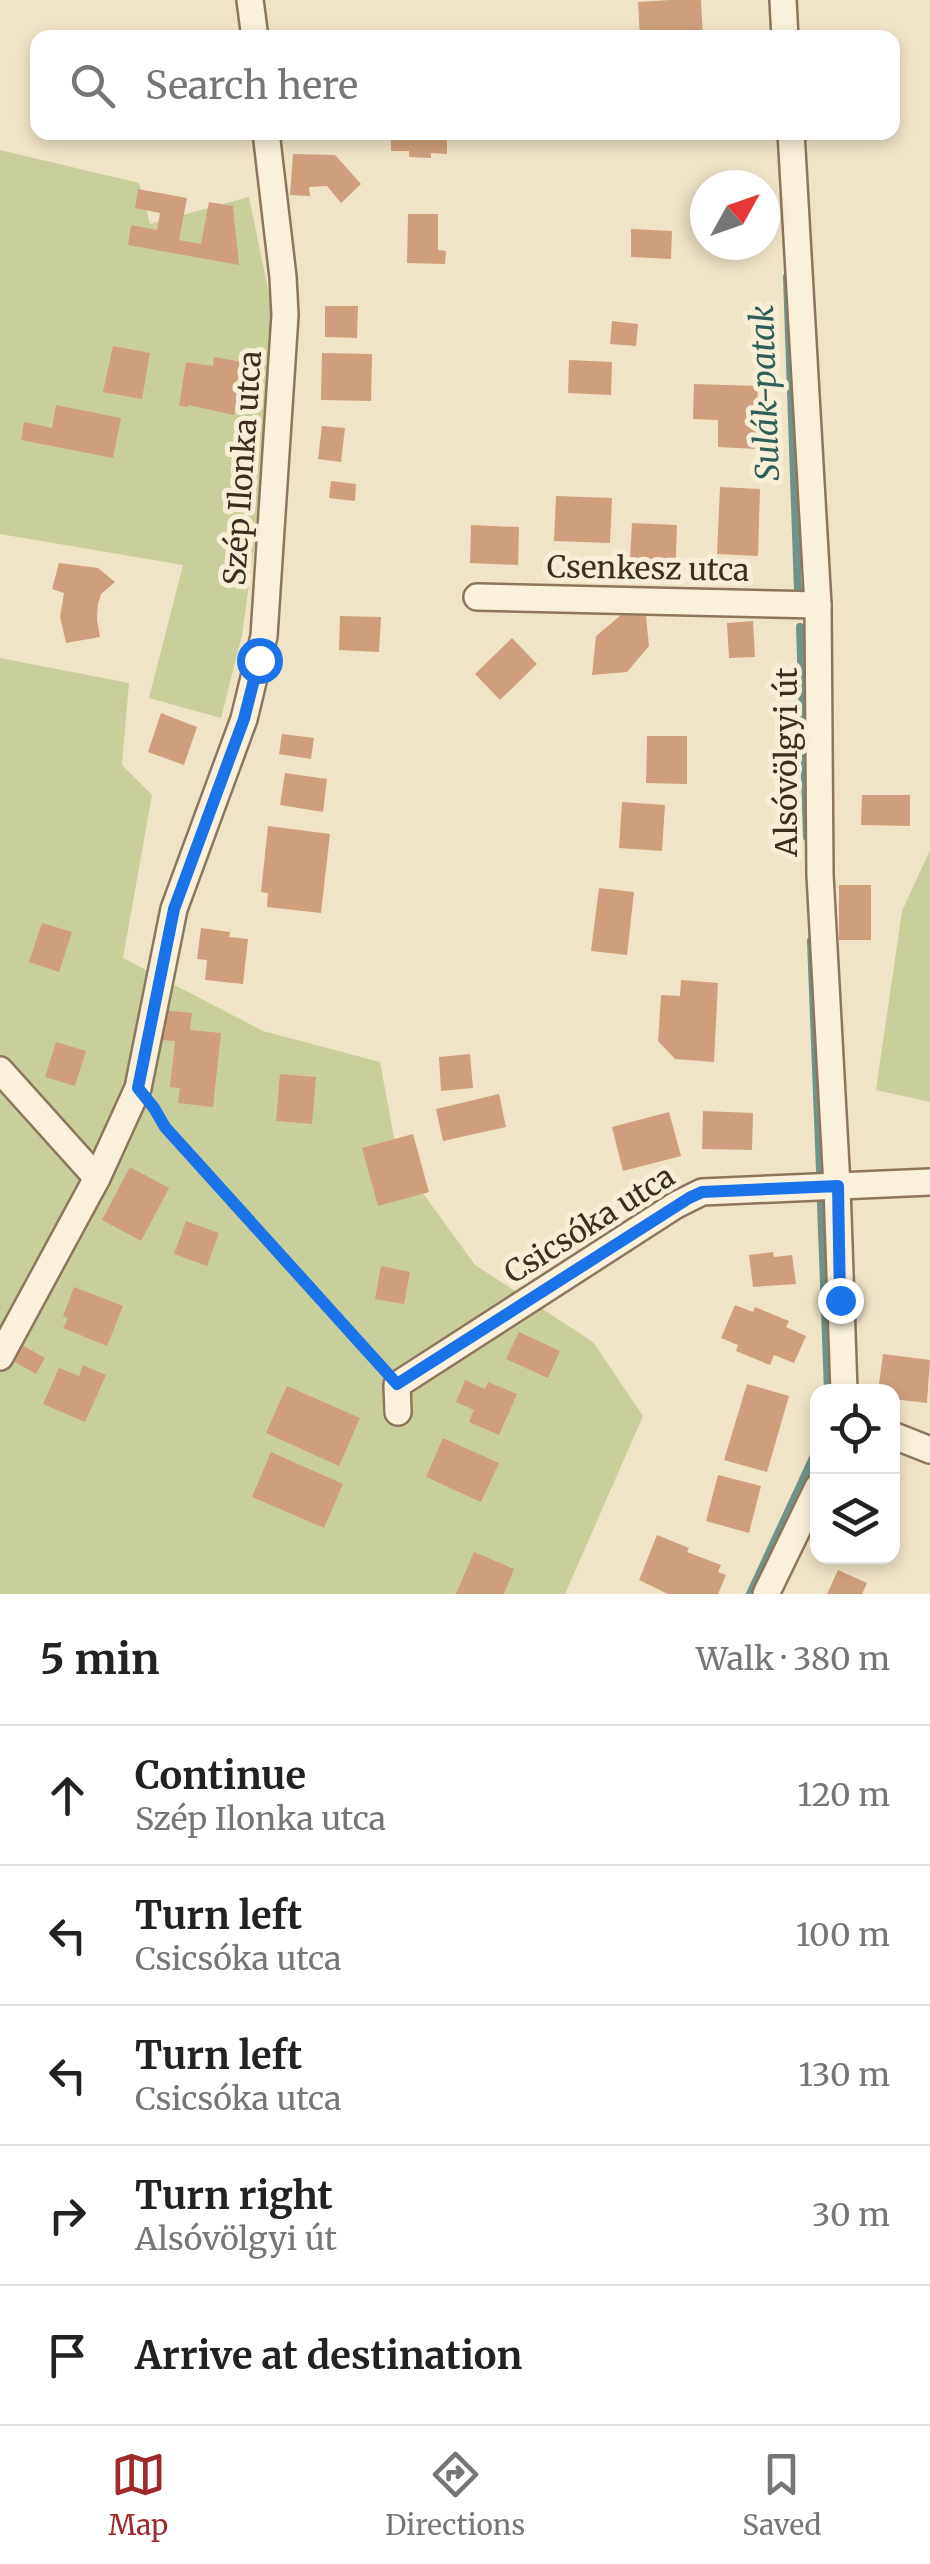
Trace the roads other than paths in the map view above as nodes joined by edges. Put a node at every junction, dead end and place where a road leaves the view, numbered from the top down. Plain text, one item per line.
1 (250, 0) edge
2 (783, 0) edge
3 (254, 30) edge
4 (785, 30) edge
5 (267, 140) edge
6 (790, 140) edge
7 (477, 597) dead end
8 (818, 604) junction
9 (0, 1070) edge
10 (98, 1178) junction
11 (930, 1182) edge
12 (838, 1186) junction
13 (0, 1357) edge
14 (844, 1384) edge
15 (398, 1412) dead end
16 (900, 1438) edge
17 (930, 1450) edge
18 (810, 1503) edge
19 (766, 1594) edge

1 - 3 street
2 - 4 street
5 - 10 street, Szép Ilonka utca
6 - 8 street, Alsóvölgyi út
7 - 8 street, Csenkesz utca
8 - 12 street, Alsóvölgyi út
9 - 10 street
10 - 13 street, Szép Ilonka utca
11 - 12 street, Csicsóka utca
12 - 14 street, Alsóvölgyi út
12 - 15 street, Csicsóka utca
16 - 17 street
18 - 19 street

